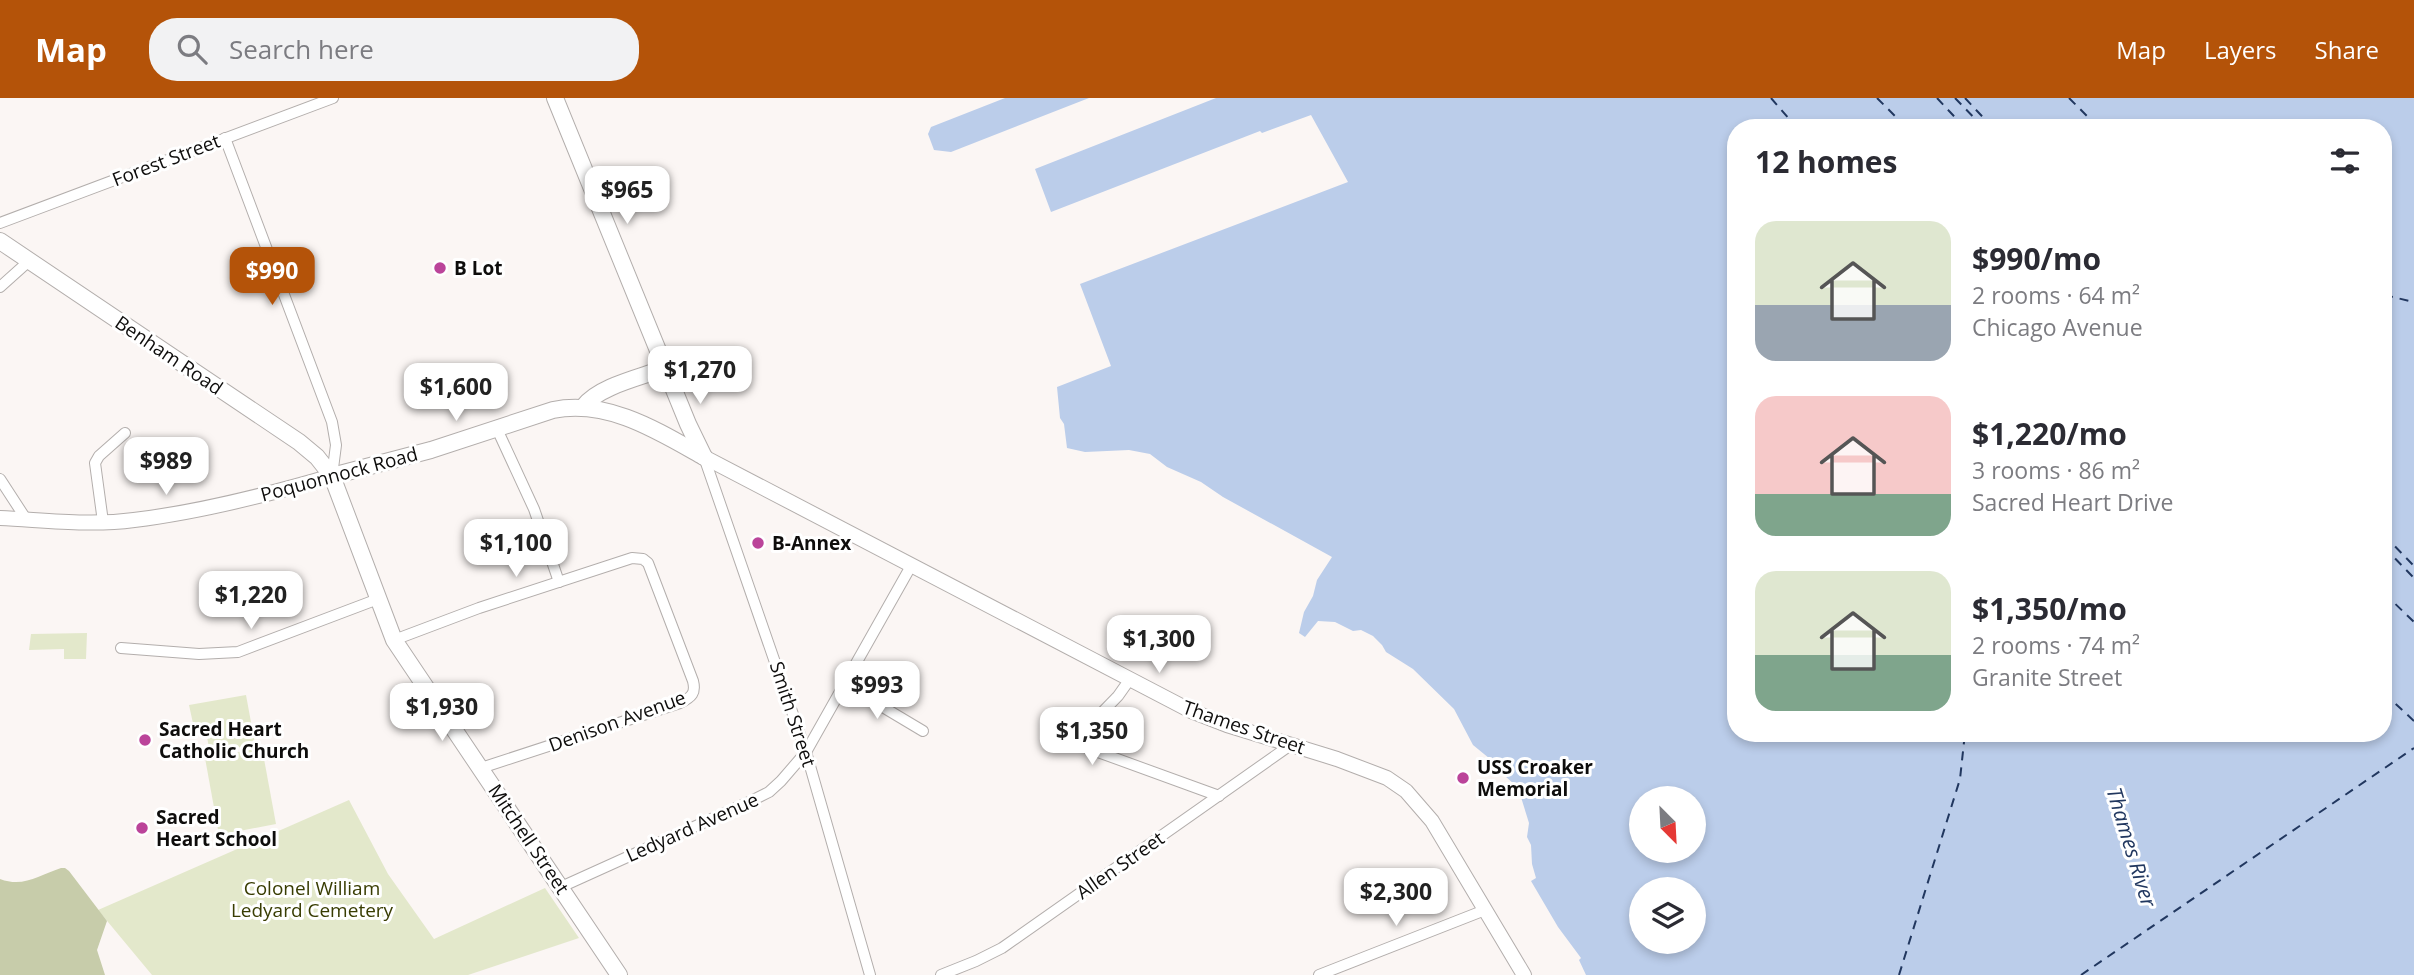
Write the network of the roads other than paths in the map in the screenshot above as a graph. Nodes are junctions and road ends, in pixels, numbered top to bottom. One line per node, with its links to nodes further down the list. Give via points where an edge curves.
1 (333, 98): 3 (street, Forest Street)
2 (555, 98): 8 (main road)
3 (225, 138): 4 (street, Forest Street); 13 (street, via 332,422 336,445)
4 (0, 223)
5 (0, 241): 6 (main road, Benham Road)
6 (29, 261): 7 (street); 13 (main road, Benham Road, via 299,442)
7 (0, 287)
8 (665, 368): 9 (main road, via 607,389); 12 (main road)
9 (584, 406): 10 (main road, Poquonnock Road, via 553,410); 12 (main road, Poquonnock Road, via 620,415)
10 (497, 429): 13 (main road, Poquonnock Road); 19 (street, via 534,509)
11 (125, 433): 17 (street, via 95,463)
12 (704, 457): 18 (street, Thames Street); 27 (street, Smith Street)
13 (332, 476): 17 (street, Poquonnock Road, via 218,505); 20 (main road, Mitchell Street)
14 (0, 479): 16 (street)
15 (0, 518): 16 (street, Poquonnock Road)
16 (26, 519): 17 (street, Poquonnock Road)
17 (103, 522)
18 (911, 566): 23 (street, Thames Street); 24 (street, Ledyard Avenue)
19 (559, 582): 21 (street); 28 (street, Denison Avenue, via 632,558 643,559 651,568 693,681 693,695)
20 (378, 598): 21 (main road, Mitchell Street); 22 (street, via 238,652)
21 (394, 639): 28 (main road, Mitchell Street)
22 (121, 648)
23 (1129, 679): 26 (street, Thames Street, via 1191,711); 29 (street, via 1083,732 1082,743)
24 (846, 685): 25 (street); 27 (street, Ledyard Avenue)
25 (923, 731)
26 (1292, 744): 29 (street, Allen Street); 31 (street, Thames Street, via 1387,778 1414,797)
27 (806, 752): 30 (street, Ledyard Avenue, via 769,792); 33 (street, Smith Street)
28 (481, 768): 30 (main road, Mitchell Street)
29 (1219, 796): 34 (street, Allen Street, via 1002,948)
30 (561, 887): 32 (main road, Mitchell Street)
31 (1485, 910): 35 (street); 36 (street, Thames Street)
32 (619, 975)
33 (870, 975)
34 (941, 975)
35 (1319, 975)
36 (1524, 975)

